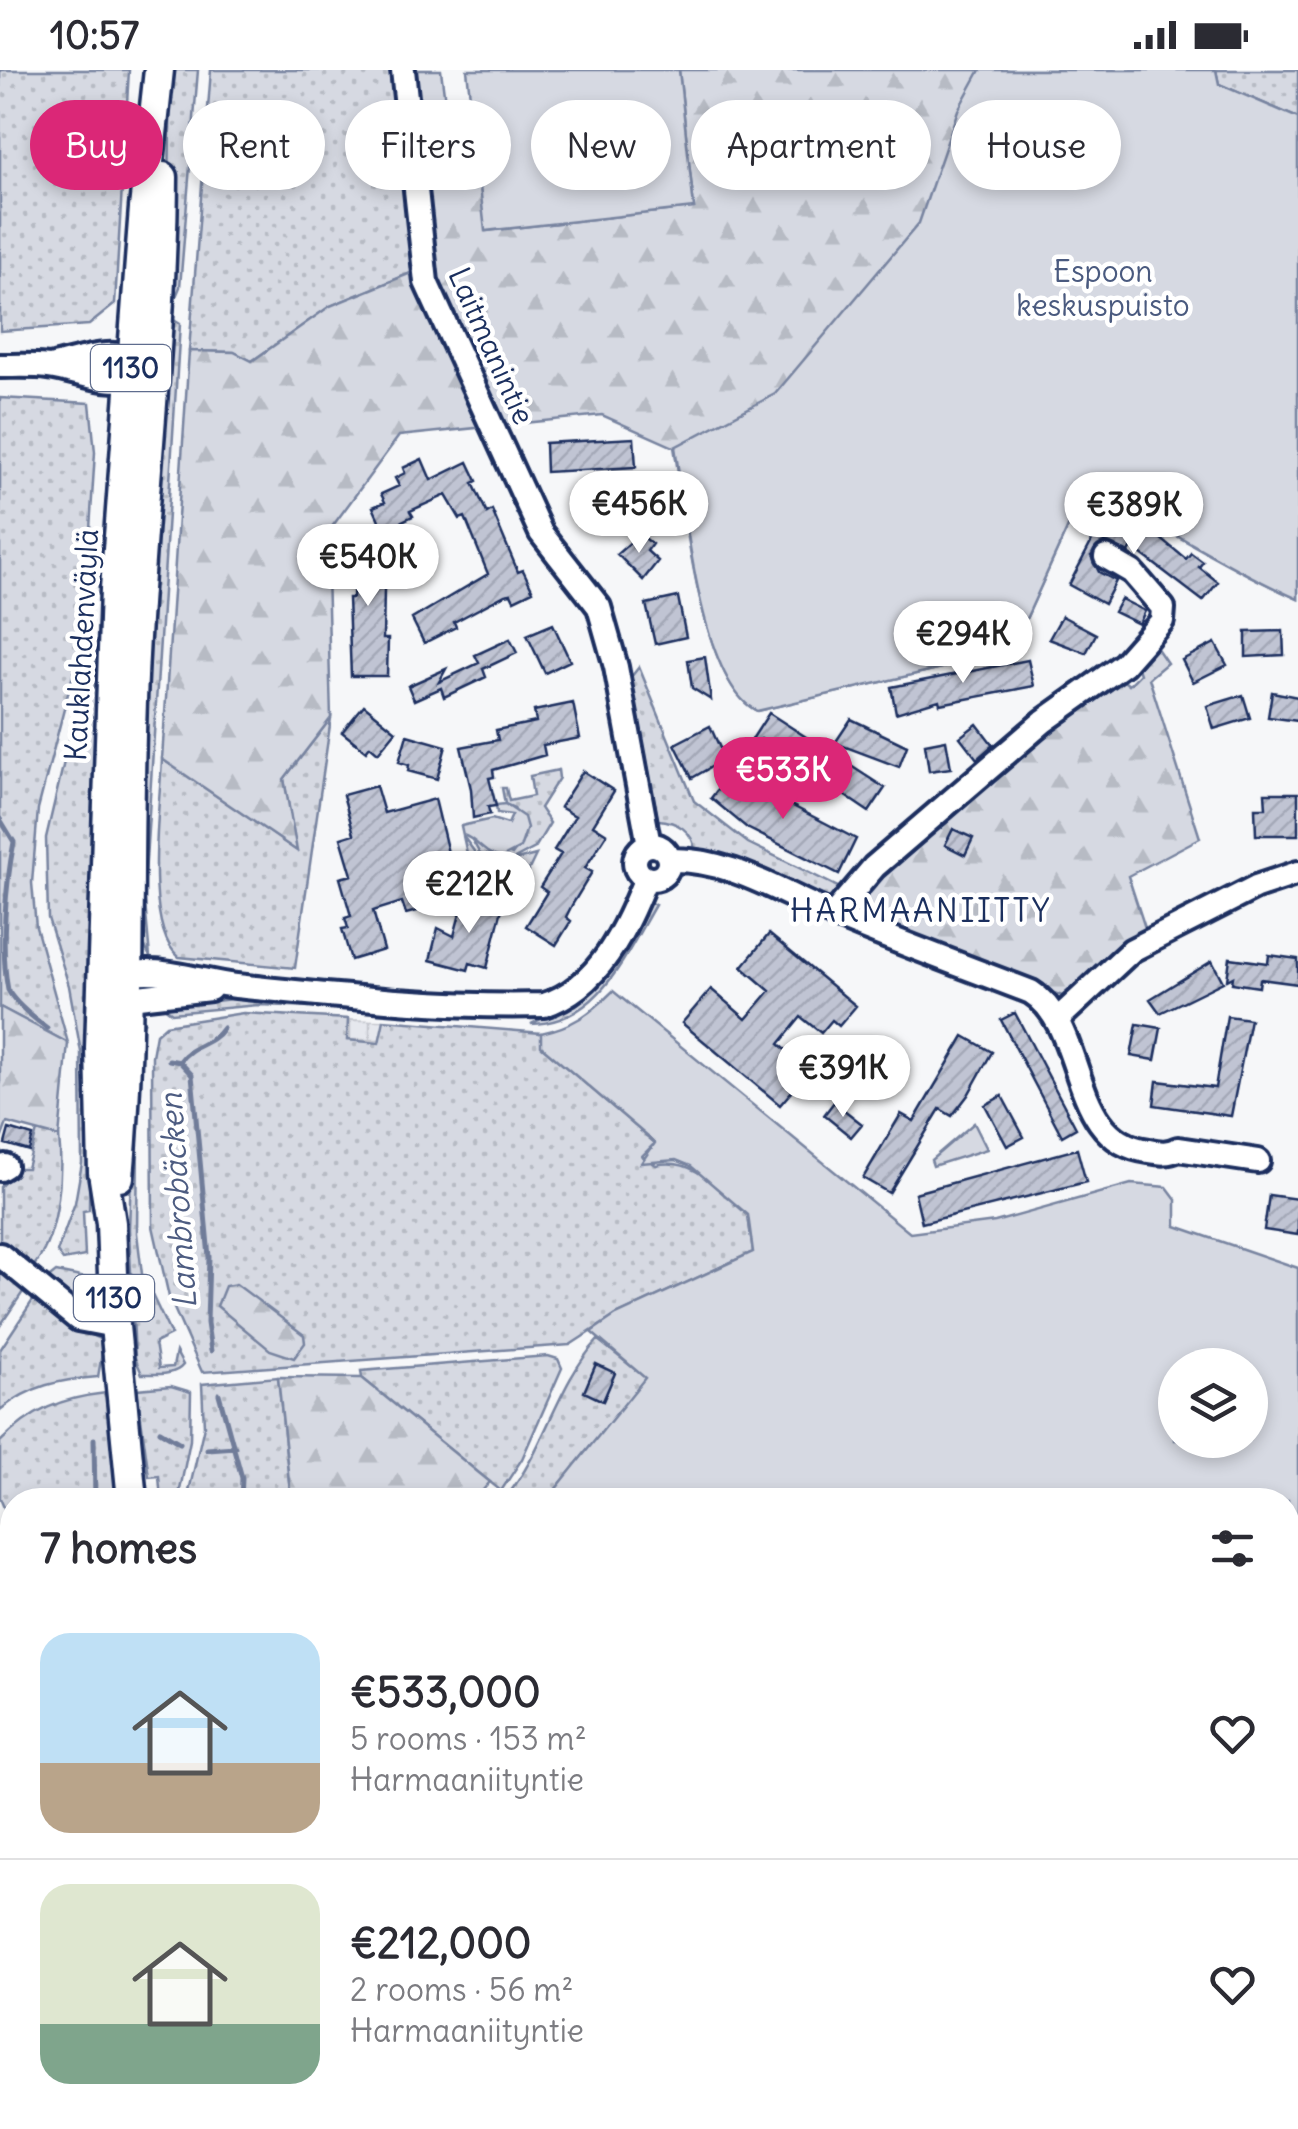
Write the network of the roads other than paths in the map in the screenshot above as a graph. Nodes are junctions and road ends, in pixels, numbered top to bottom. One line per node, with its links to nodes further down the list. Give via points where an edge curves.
1 (161, 70): 4 (main road, Kauklahdenväylä / 1130)
2 (404, 70): 6 (street, Laitmanintie, via 430,295 541,534 591,594 606,627)
3 (0, 366): 4 (street, via 50,367 99,354)
4 (138, 368): 11 (main road, Kauklahdenväylä / 1130, via 115,590); 12 (main road, Kauklahdenväylä / 1130)
5 (1106, 557): 10 (street, via 1132,572 1163,608 1162,621 1130,671 1044,722 874,867)
6 (650, 845): 7 (street, via 664,849); 9 (street, via 634,860)
7 (670, 860): 9 (street, via 662,877); 10 (street, via 732,867)
8 (1298, 873): 13 (street, via 1132,950)
9 (646, 878): 12 (street, via 622,931 586,984 544,1005)
10 (833, 915): 13 (street, via 1031,992)
11 (102, 984): 12 (street); 15 (main road, Kauklahdenväylä / 1130, via 103,1172)
12 (129, 985): 15 (main road, Kauklahdenväylä / 1130, via 120,1174)
13 (1058, 1019): 14 (street, via 1082,1088 1114,1140 1133,1150)
14 (1258, 1161)
15 (111, 1223): 17 (main road, Kauklahdenväylä / 1130)
16 (0, 1255): 17 (street, via 78,1319)
17 (115, 1326): 18 (main road, Kauklahdenväylä / 1130)
18 (131, 1488)

